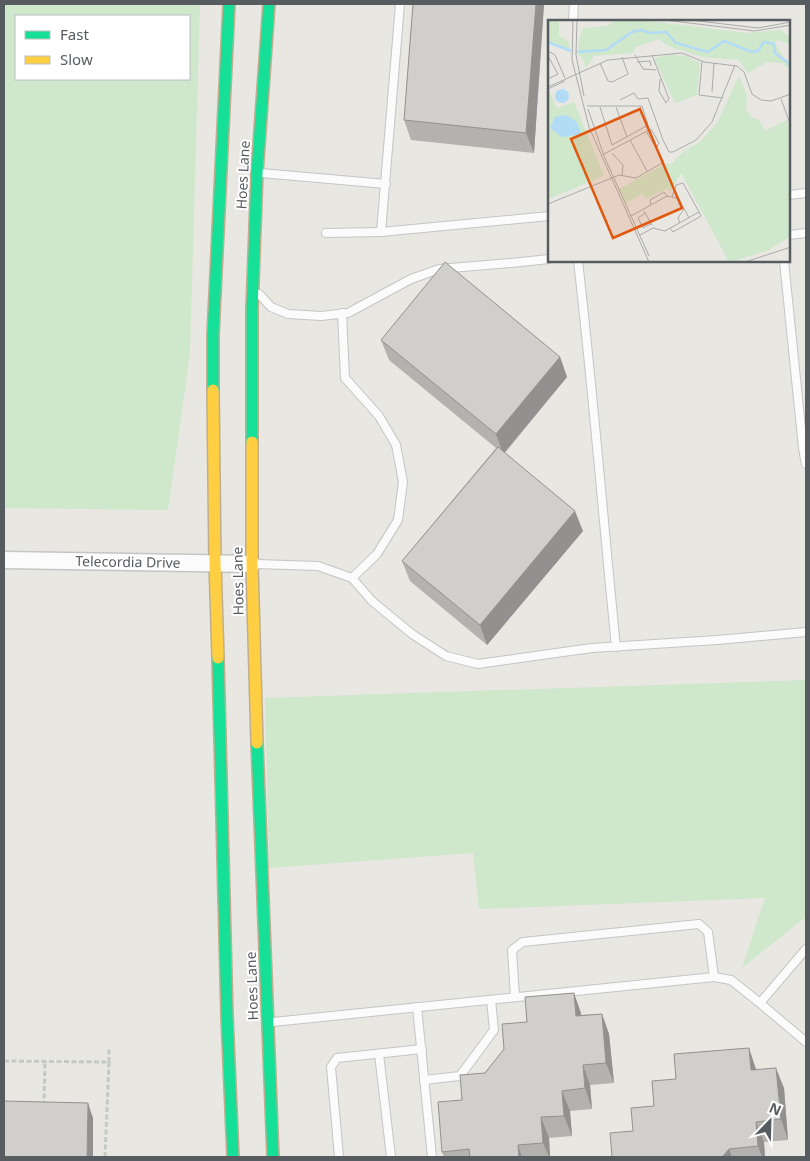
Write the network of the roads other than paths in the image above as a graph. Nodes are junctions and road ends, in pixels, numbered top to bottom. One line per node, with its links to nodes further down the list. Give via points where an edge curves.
1 (228, 4): 23 (highway, Hoes Lane, via 213,335)
2 (269, 4): 6 (highway, Hoes Lane)
3 (400, 4): 7 (lane)
4 (574, 4): 5 (lane)
5 (572, 20)
6 (257, 173): 7 (lane); 18 (highway, Hoes Lane)
7 (386, 184): 11 (lane)
8 (806, 194): 9 (lane)
9 (790, 195)
10 (548, 216): 11 (lane)
11 (381, 232): 12 (lane)
12 (326, 233)
13 (806, 233): 14 (lane)
14 (790, 235)
15 (548, 259): 19 (lane, via 439,269)
16 (578, 262): 27 (lane)
17 (784, 262): 20 (lane)
18 (253, 287): 19 (lane, via 271,308 288,314 321,316); 24 (highway, Hoes Lane)
19 (342, 313): 25 (lane, via 345,378 378,416 396,445 403,482 398,520 377,554)
20 (805, 447): 21 (lane)
21 (806, 464)
22 (4, 560): 23 (street, Telecordia Drive)
23 (214, 564): 24 (street, Telecordia Drive); 39 (highway, Hoes Lane)
24 (252, 564): 25 (lane, via 318,566); 34 (highway, Hoes Lane)
25 (352, 578): 27 (lane, via 372,601 412,634 446,656 478,664)
26 (806, 632): 27 (lane)
27 (616, 647)
28 (806, 949): 32 (lane)
29 (714, 977): 30 (lane); 30 (lane, via 708,932 699,924 522,942 512,950); 32 (lane, via 731,980)
30 (515, 997): 31 (lane)
31 (491, 1000): 33 (lane); 38 (lane, via 494,1030 460,1076)
32 (760, 1003): 35 (lane)
33 (418, 1008): 34 (lane); 36 (lane)
34 (269, 1023): 40 (highway, Hoes Lane)
35 (806, 1042)
36 (422, 1049): 37 (lane); 38 (lane)
37 (379, 1054): 41 (lane, via 337,1058 331,1067); 42 (lane)
38 (424, 1080): 43 (lane)
39 (233, 1157)
40 (274, 1157)
41 (339, 1157)
42 (391, 1157)
43 (432, 1157)

